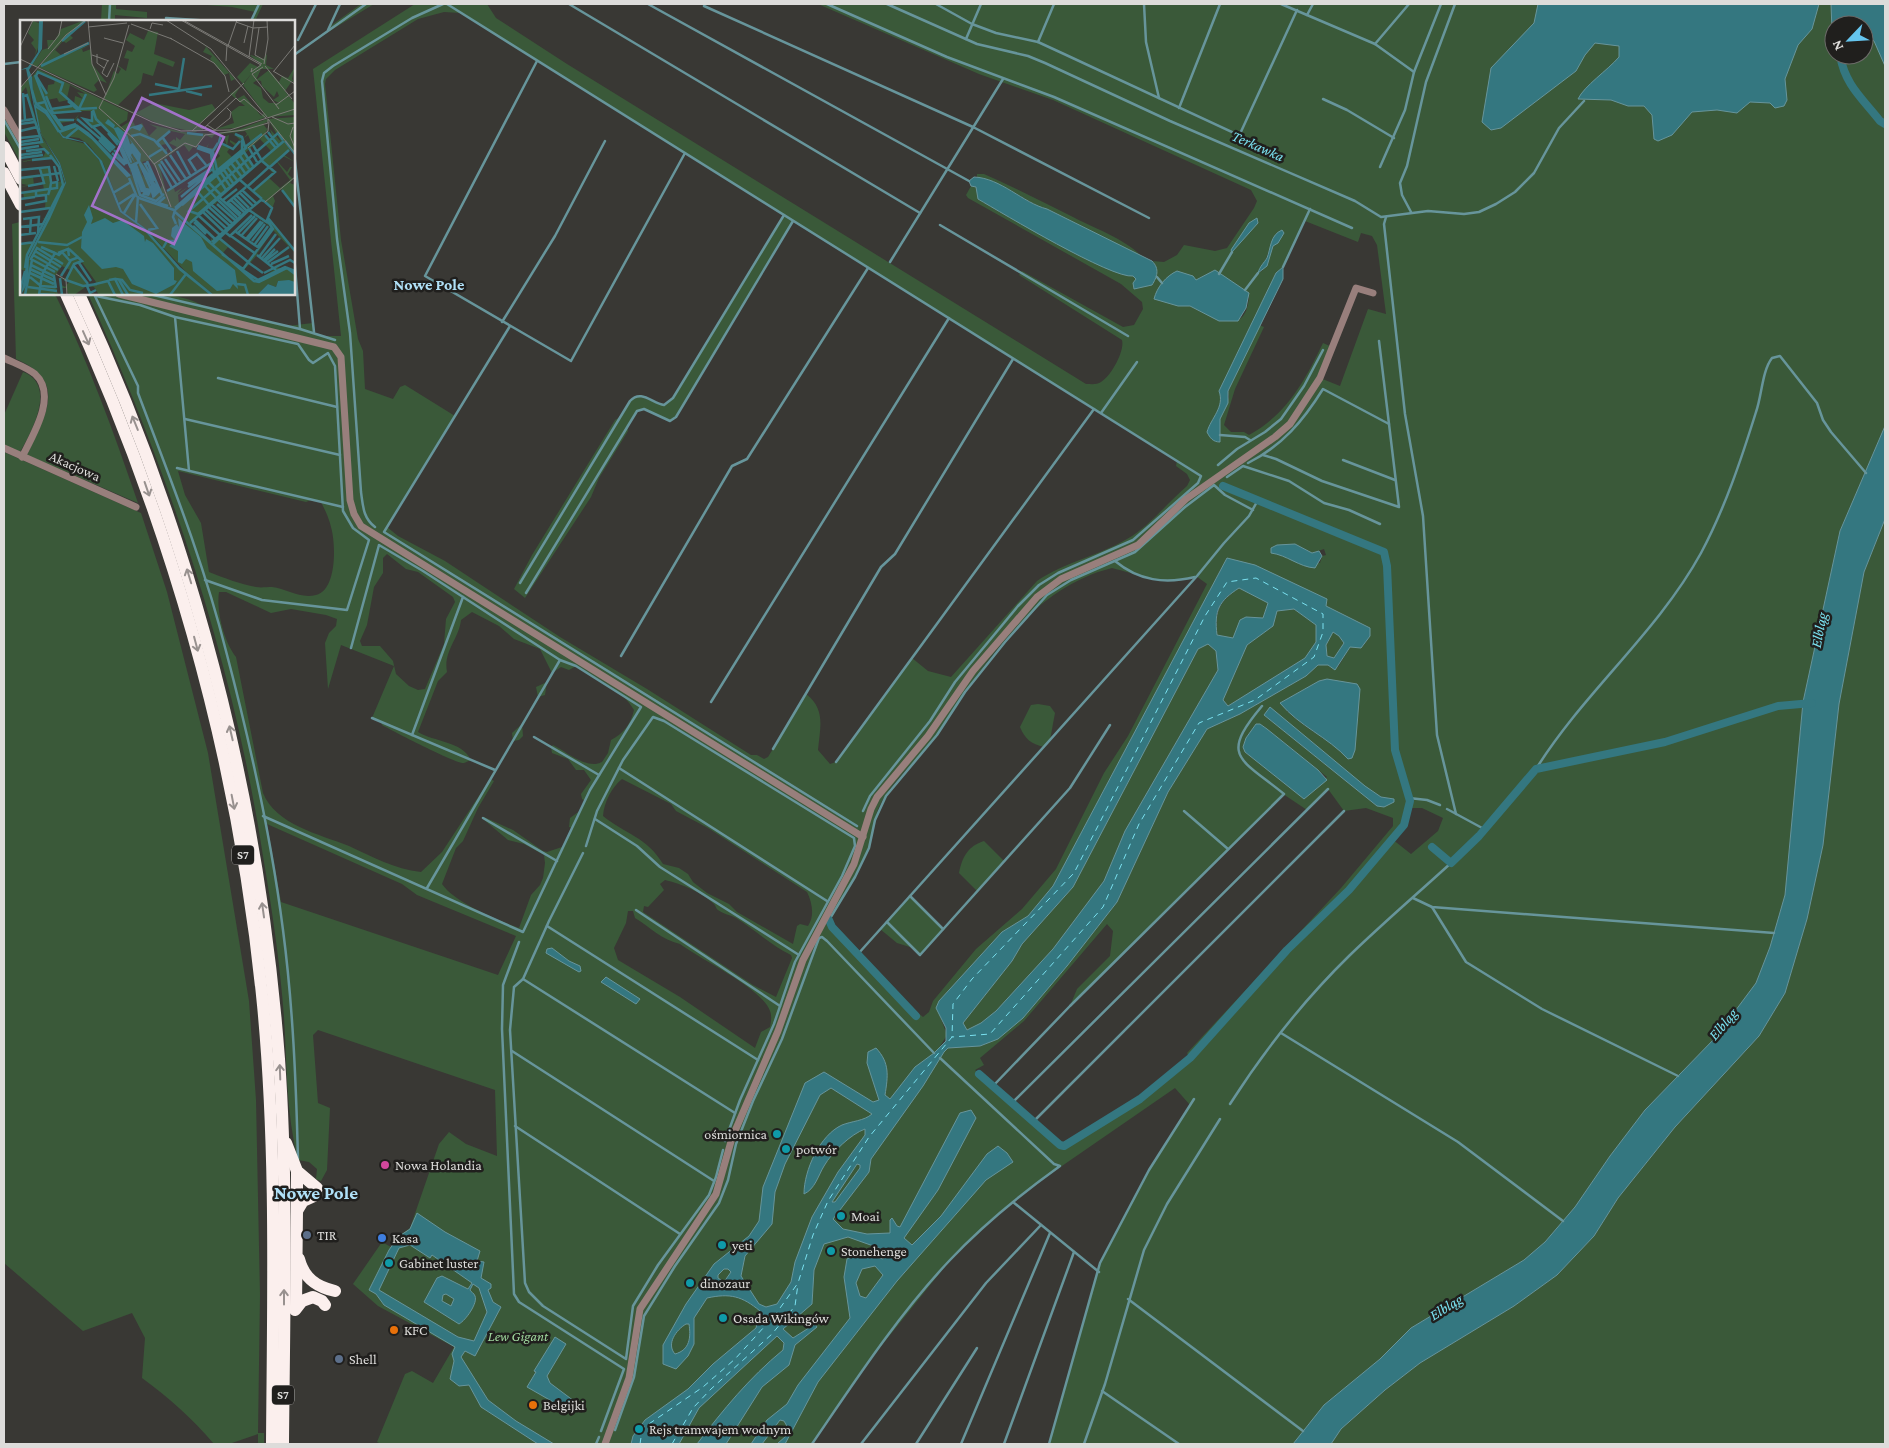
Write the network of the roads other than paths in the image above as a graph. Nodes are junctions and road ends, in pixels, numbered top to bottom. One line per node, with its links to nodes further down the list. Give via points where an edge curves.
1 (4, 110): 2 (street)
2 (20, 138)
3 (4, 147): 5 (highway)
4 (4, 173): 6 (highway)
5 (20, 177)
6 (20, 203)
7 (1373, 293): 15 (street, via 1356,288 1320,378 1302,408 1283,430 1186,499 1138,545 1056,582 1031,602 973,671 928,736 881,792 872,805)
8 (66, 295): 24 (highway, S7, one-way to 24, via 125,430 180,589 213,709 243,854 267,1060 273,1282)
9 (79, 295): 16 (highway, S7, one-way to 9, via 278,1042 262,903 245,798 225,708 200,611 154,470)
10 (123, 295): 15 (street, via 334,347 341,357 350,500 361,526)
11 (4, 358): 13 (street, via 36,375 44,391 44,406)
12 (4, 448): 13 (street, Akacjowa)
13 (22, 456): 14 (street, Akacjowa)
14 (136, 506)
15 (863, 837): 26 (street, via 854,864 803,960 778,1032 732,1138 716,1194 640,1308 629,1378)
16 (282, 1121): 17 (highway, via 290,1158); 23 (highway, S7, one-way to 16)
17 (297, 1171): 18 (highway); 18 (highway, via 315,1192 303,1201)
18 (297, 1211): 19 (highway)
19 (297, 1254): 20 (highway, via 309,1279 321,1288); 22 (highway)
20 (335, 1292)
21 (325, 1305): 22 (highway, via 313,1297)
22 (296, 1307): 23 (highway)
23 (284, 1346): 25 (highway, S7)
24 (272, 1444)
25 (283, 1444)
26 (605, 1444)

